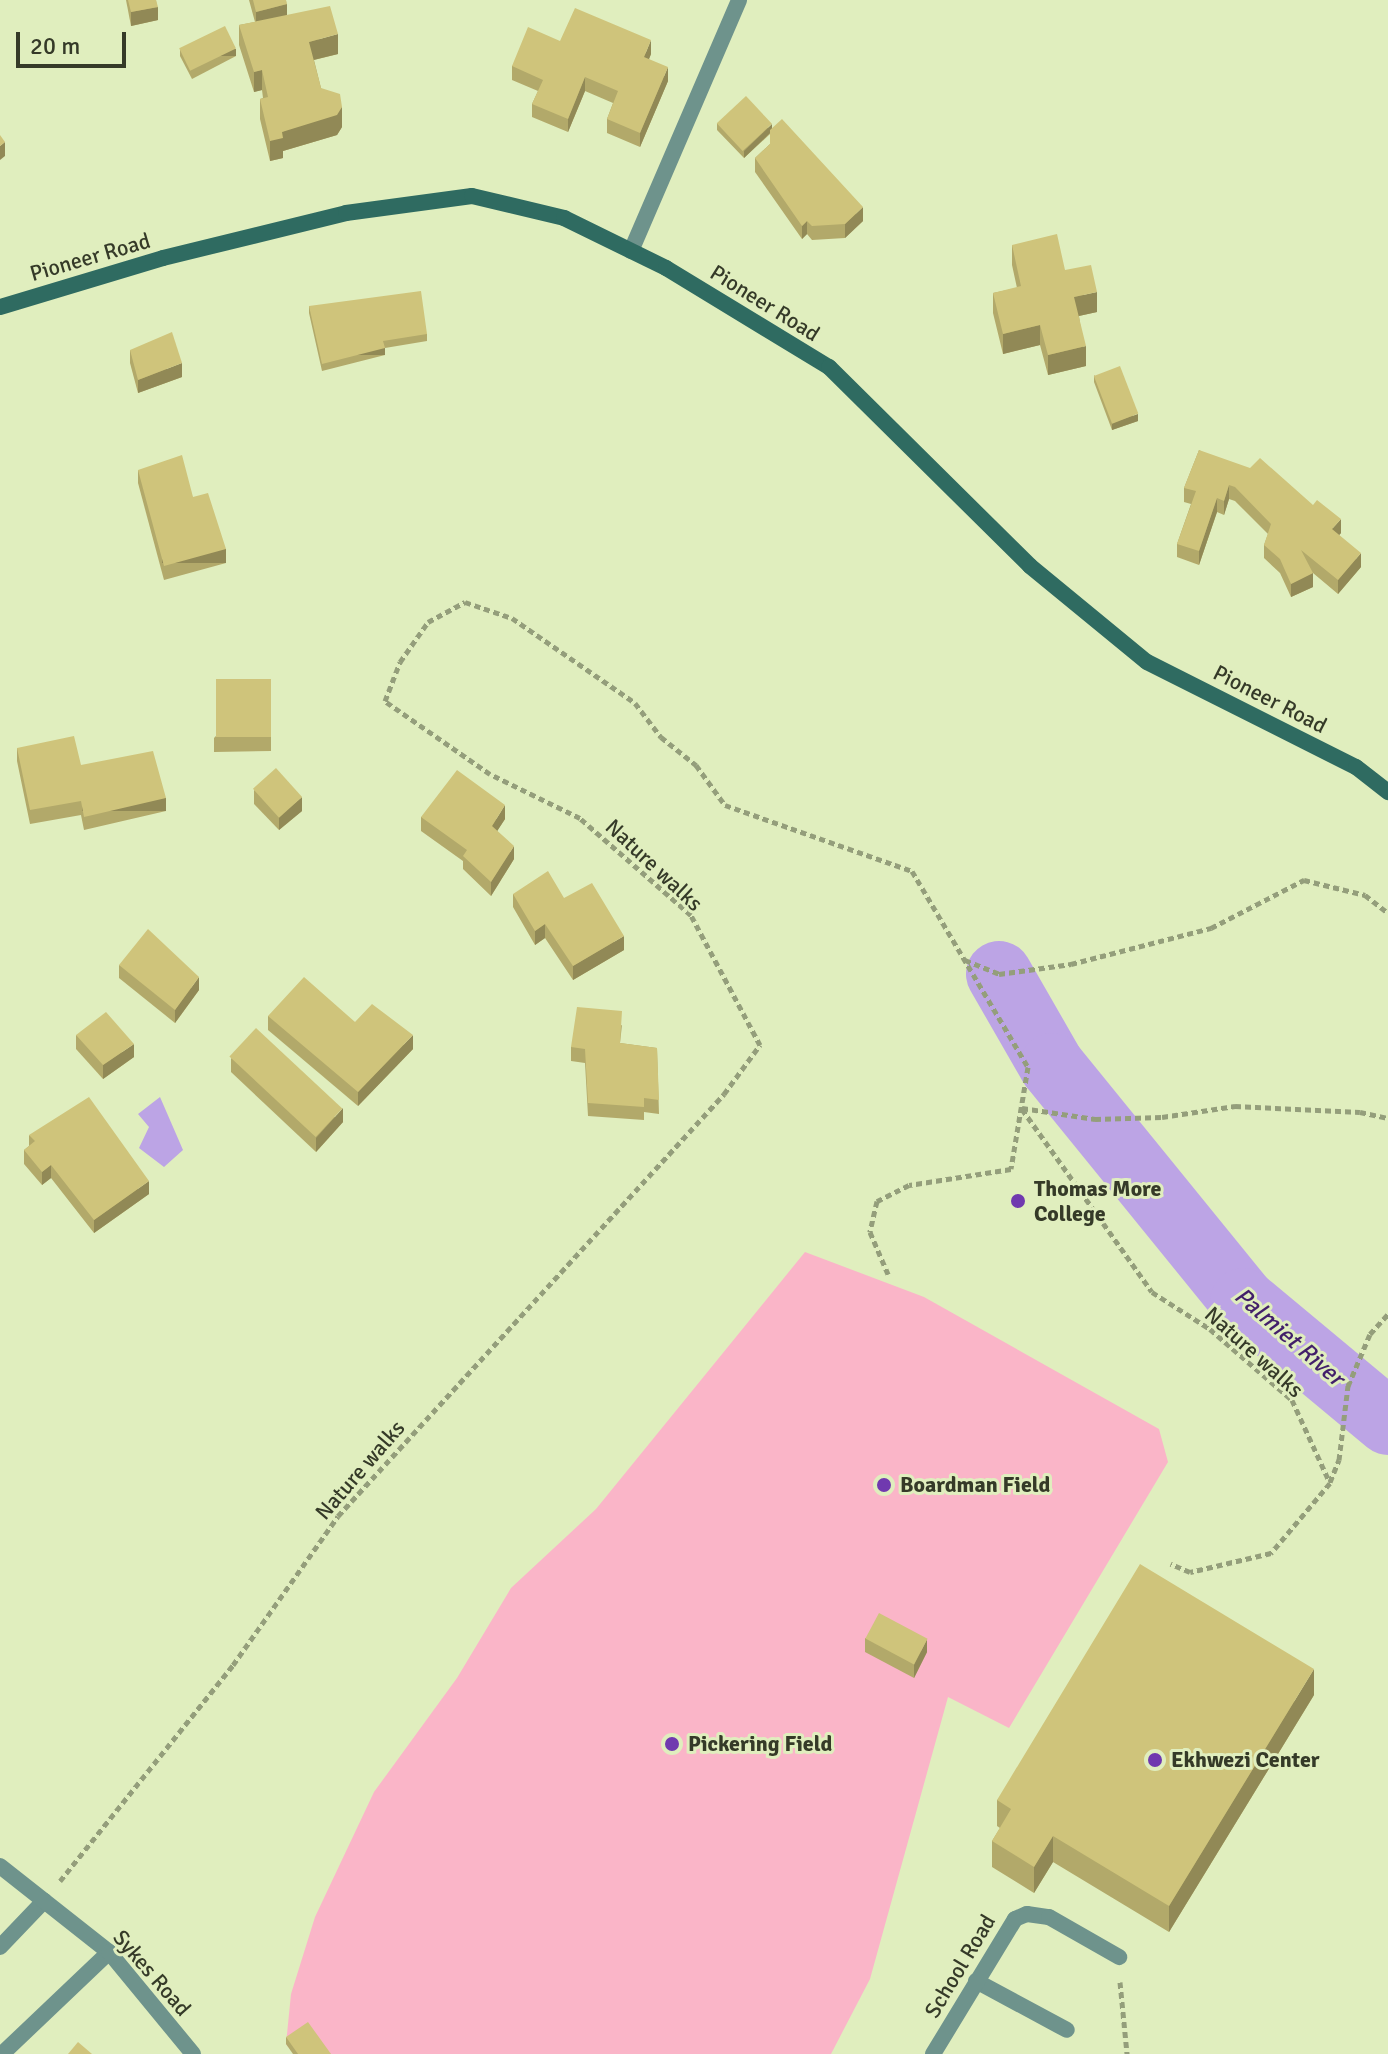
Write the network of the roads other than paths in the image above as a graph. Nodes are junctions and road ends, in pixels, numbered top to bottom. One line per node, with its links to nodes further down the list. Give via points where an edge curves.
1 (739, 0): 2 (street)
2 (631, 251): 3 (main road, Pioneer Road, via 564,218 472,196 346,213 163,258); 4 (main road, Pioneer Road, via 829,367 1030,566 1147,662 1356,767)
3 (0, 307)
4 (1388, 792)
5 (0, 1866): 6 (street, Sykes Road)
6 (44, 1901): 7 (street); 8 (street, Sykes Road)
7 (0, 1947)
8 (109, 1952): 12 (street); 13 (street, Sykes Road)
9 (1119, 1957): 10 (street, School Road, via 1049,1917 1027,1914 1007,1928)
10 (976, 1981): 11 (street); 14 (street, School Road)
11 (1067, 2030)
12 (2, 2054)
13 (193, 2054)
14 (933, 2054)

